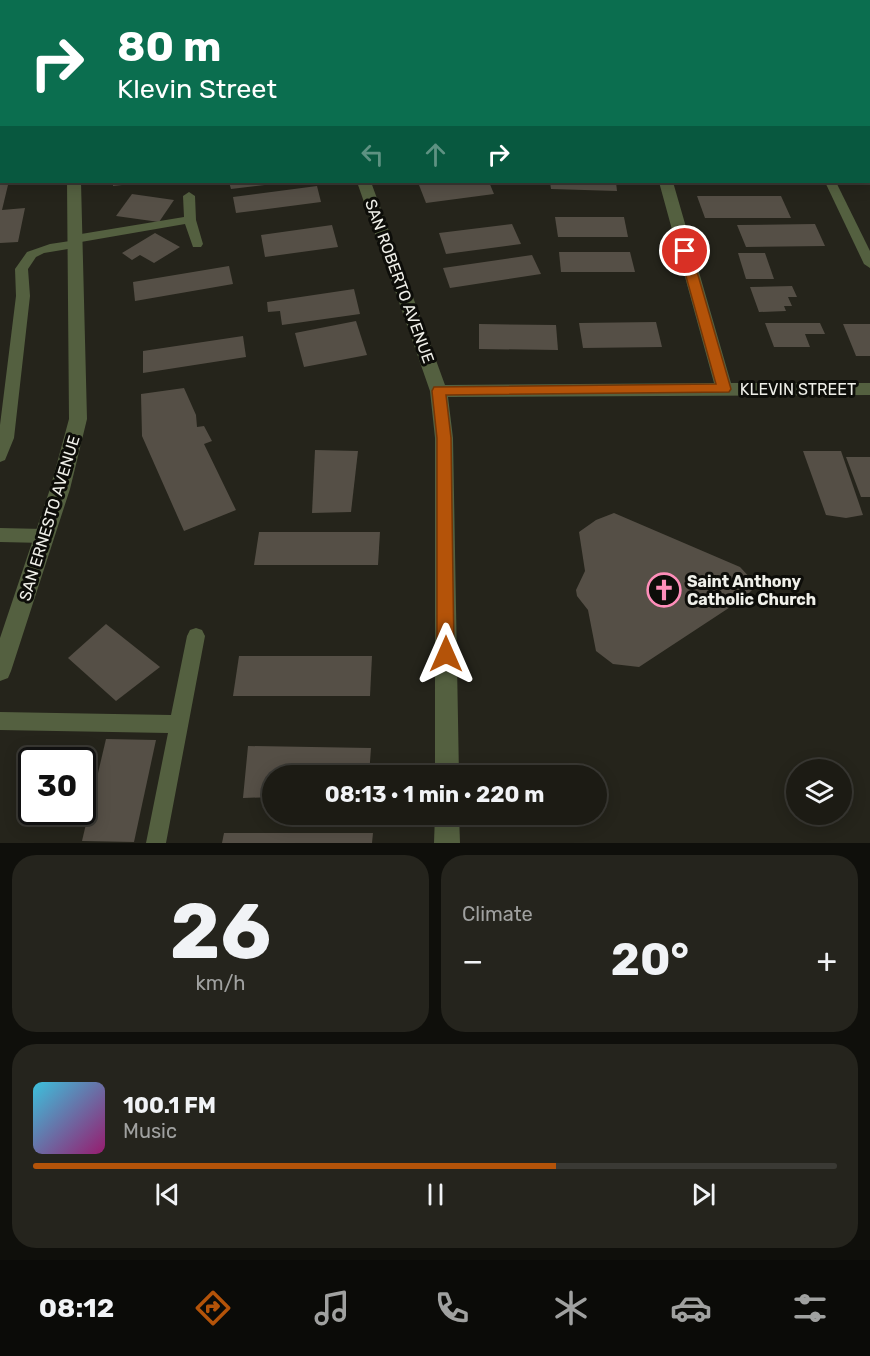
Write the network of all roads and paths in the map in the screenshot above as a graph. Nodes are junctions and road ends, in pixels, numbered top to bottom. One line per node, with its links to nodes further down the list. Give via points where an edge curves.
1 (74, 183): 7 (street, SAN ERNESTO AVENUE)
2 (364, 183): 12 (street, SAN ROBERTO AVENUE)
3 (666, 183): 10 (street)
4 (830, 183): 9 (lane)
5 (189, 196): 6 (lane)
6 (190, 220): 7 (lane); 8 (lane)
7 (75, 241): 13 (lane, via 36,251 22,263 19,279 23,296); 16 (street, SAN ERNESTO AVENUE, via 78,419)
8 (197, 244)
9 (870, 264)
10 (724, 389): 11 (street, KLEVIN STREET); 12 (street, KLEVIN STREET)
11 (870, 389)
12 (439, 391): 21 (street, SAN ROBERTO AVENUE, via 444,438)
13 (3, 438): 14 (lane)
14 (0, 456)
15 (0, 535): 16 (lane)
16 (44, 536): 18 (street, SAN ERNESTO AVENUE)
17 (196, 636): 20 (lane)
18 (0, 671)
19 (0, 721): 20 (lane)
20 (179, 724): 23 (lane)
21 (447, 765)
22 (447, 825): 24 (street)
23 (156, 843)
24 (447, 843)

